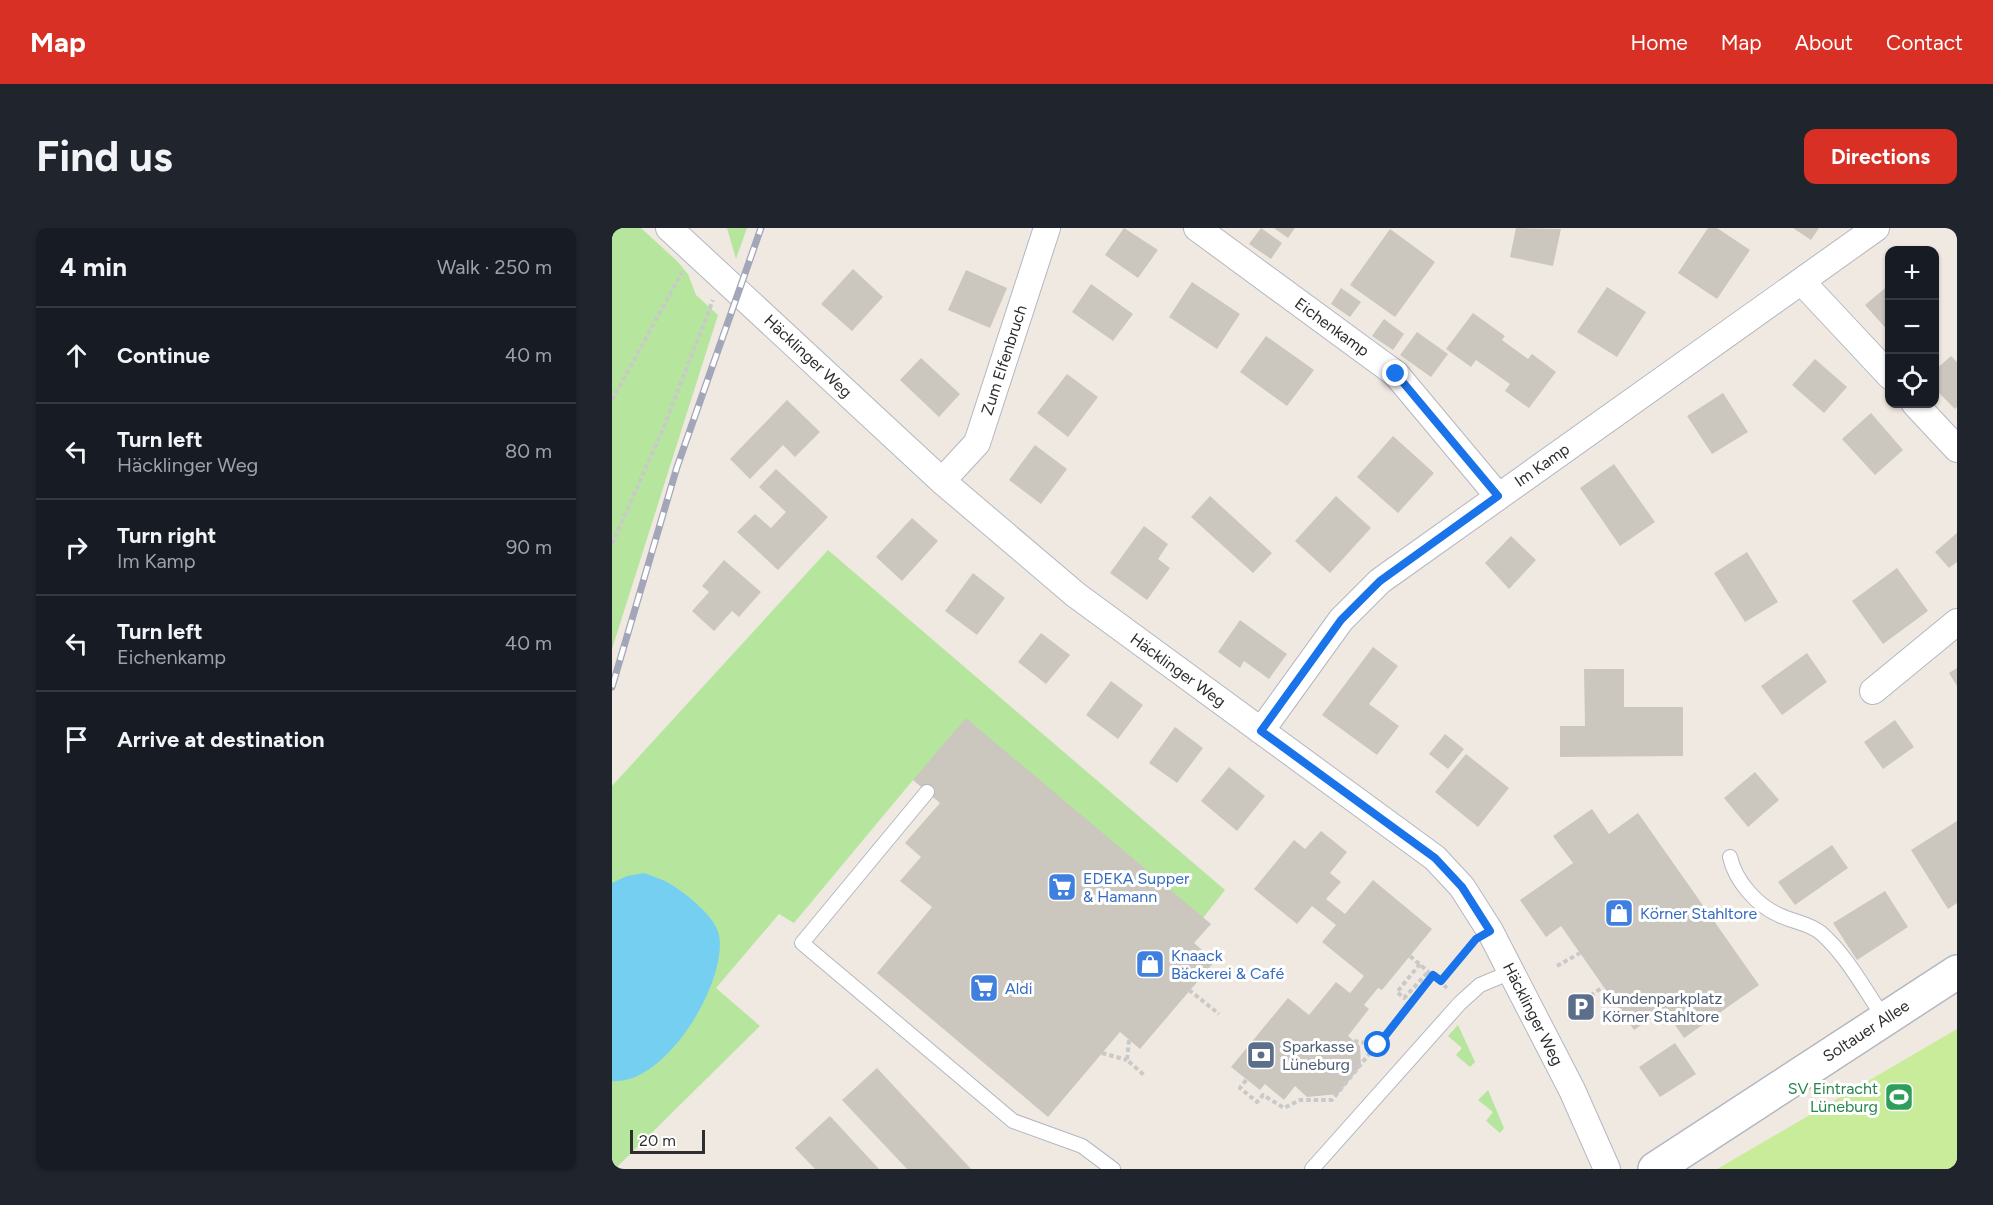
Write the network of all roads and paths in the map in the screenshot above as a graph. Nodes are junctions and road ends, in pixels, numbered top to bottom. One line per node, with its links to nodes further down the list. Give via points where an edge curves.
1 (669, 228): 5 (street, Häcklinger Weg)
2 (1047, 228): 12 (street, Zum Elfenbruch, via 977,443)
3 (1197, 228): 13 (street, Eichenkamp, via 1396,374)
4 (1876, 228): 7 (street, Im Kamp)
5 (693, 250): 6 (street, Häcklinger Weg); 9 (path)
6 (722, 277): 12 (street, Häcklinger Weg); 14 (path, via 663,429)
7 (1802, 282): 8 (street); 13 (street, Im Kamp)
8 (1885, 371)
9 (612, 400)
10 (1919, 408): 11 (street)
11 (1957, 449)
12 (942, 481): 17 (street, Häcklinger Weg, via 1076,595)
13 (1498, 496): 17 (street, Im Kamp, via 1380,581 1341,620)
14 (612, 544)
15 (1957, 622): 16 (street)
16 (1873, 691)
17 (1261, 731): 20 (street, Häcklinger Weg, via 1435,858 1462,887)
18 (927, 792): 41 (lane, via 802,943 1013,1121 1082,1146)
19 (1730, 856): 33 (lane, via 1743,885 1757,900 1777,915 1812,927 1834,947)
20 (1490, 931): 26 (street, Häcklinger Weg); 28 (path, via 1476,939 1441,981)
21 (1580, 953): 24 (path)
22 (1410, 956): 23 (path)
23 (1420, 964): 25 (path); 25 (path, via 1396,992 1404,998)
24 (1557, 966)
25 (1429, 971): 28 (path)
26 (1511, 972): 42 (lane, via 1480,985 1460,1003); 43 (street, Häcklinger Weg, via 1572,1090)
27 (1957, 972): 33 (street, Soltauer Allee)
28 (1433, 975): 36 (path)
29 (1603, 987): 31 (path)
30 (1190, 990): 32 (path)
31 (1578, 1004)
32 (1219, 1014)
33 (1884, 1018): 44 (street, Soltauer Allee)
34 (1129, 1040): 38 (path)
35 (1354, 1041): 36 (path)
36 (1378, 1045): 40 (path, via 1332,1100 1300,1100 1284,1108 1263,1095 1257,1102 1240,1088)
37 (1102, 1053): 38 (path)
38 (1127, 1060): 39 (path)
39 (1144, 1075)
40 (1246, 1080)
41 (1113, 1169)
42 (1312, 1169)
43 (1607, 1169)
44 (1655, 1169)

